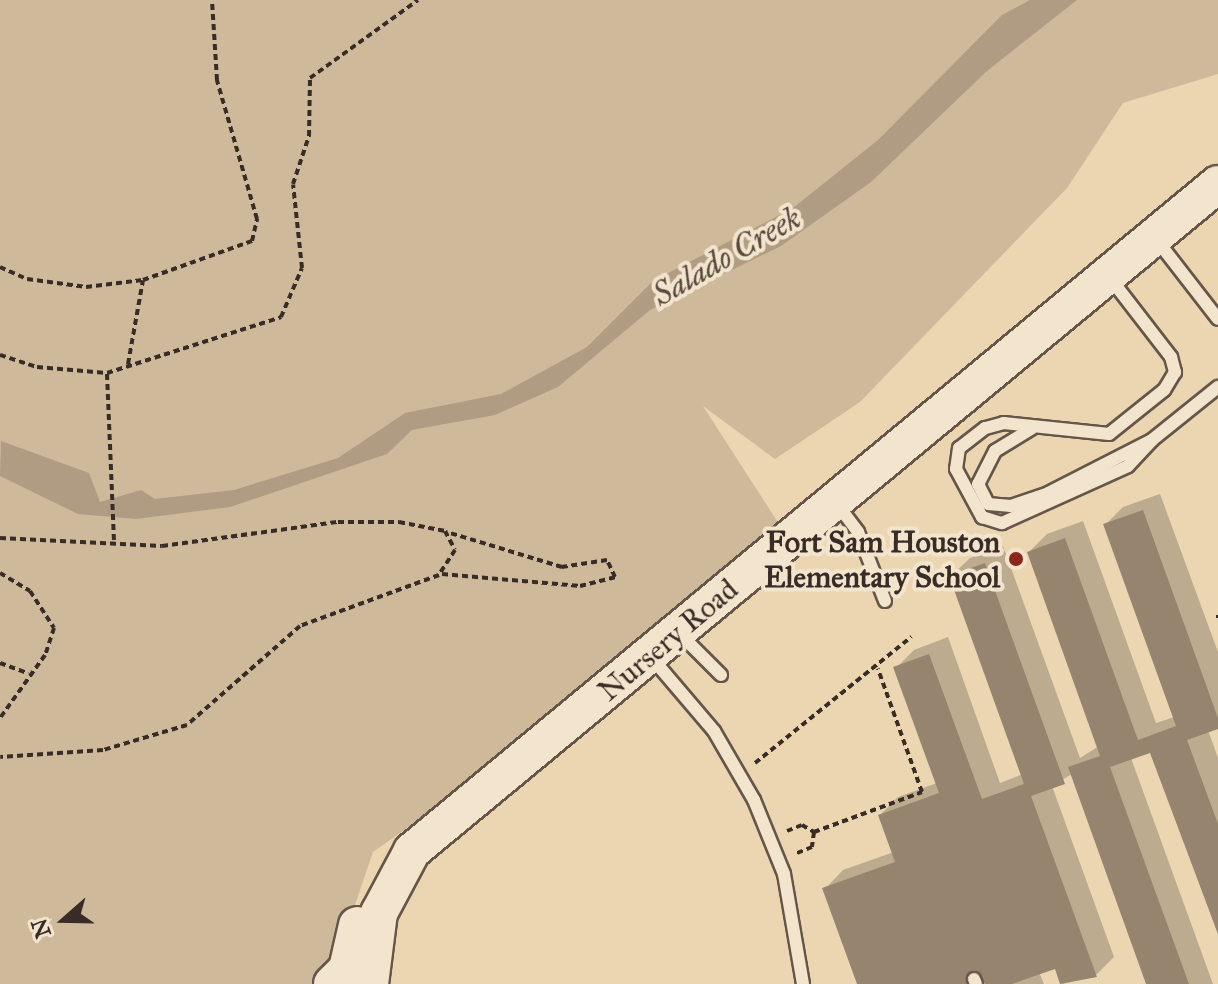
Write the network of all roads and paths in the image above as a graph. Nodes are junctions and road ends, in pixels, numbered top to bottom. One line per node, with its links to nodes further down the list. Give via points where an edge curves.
1 (212, 0): 7 (path, via 217,80 256,232 244,247)
2 (418, 0): 10 (path, via 310,78 309,136 293,184 302,268 287,309 260,328)
3 (1218, 184): 4 (street, Nursery Road)
4 (1154, 237): 6 (street, Nursery Road); 8 (lane)
5 (0, 267): 7 (path, via 57,286)
6 (1108, 275): 13 (lane, via 1171,357 1173,379 1119,431); 15 (street, Nursery Road)
7 (143, 280): 10 (path, via 140,327)
8 (1218, 319)
9 (0, 355): 11 (path, via 37,367)
10 (128, 364): 11 (path)
11 (107, 373): 18 (path)
12 (1218, 387): 14 (lane)
13 (1031, 429): 14 (lane, via 995,451 978,484 988,504 1011,506 1048,493); 14 (lane, via 994,425 956,453 956,469 988,521 1051,506 1128,466)
14 (1152, 440)
15 (835, 502): 21 (lane, via 858,532); 22 (street, Nursery Road)
16 (445, 531): 18 (path, via 431,524 338,522 162,546); 20 (path, via 453,562); 20 (path, via 541,564 607,560 615,577 580,586)
17 (0, 538): 18 (path)
18 (114, 544)
19 (0, 573): 27 (path, via 30,591 54,628 45,655)
20 (439, 575): 30 (path, via 300,626 187,725 103,750)
21 (885, 601)
22 (678, 631): 24 (street, Nursery Road); 28 (lane)
23 (911, 637): 26 (path)
24 (649, 656): 32 (street, Nursery Road); 40 (lane, via 714,731 754,800 784,874)
25 (0, 663): 27 (path)
26 (878, 669): 31 (path); 34 (path, via 922,792)
27 (28, 673): 29 (path)
28 (721, 675)
29 (0, 718)
30 (0, 757)
31 (755, 763)
32 (446, 819): 36 (street, Nursery Road, via 388,884); 37 (street, via 378,860 351,958)
33 (787, 831): 34 (path, via 802,825)
34 (814, 832): 35 (path, via 812,847)
35 (795, 854)
36 (374, 947): 38 (street, Nursery Road); 39 (street)
37 (332, 984)
38 (370, 984)
39 (395, 984)
40 (803, 984)

